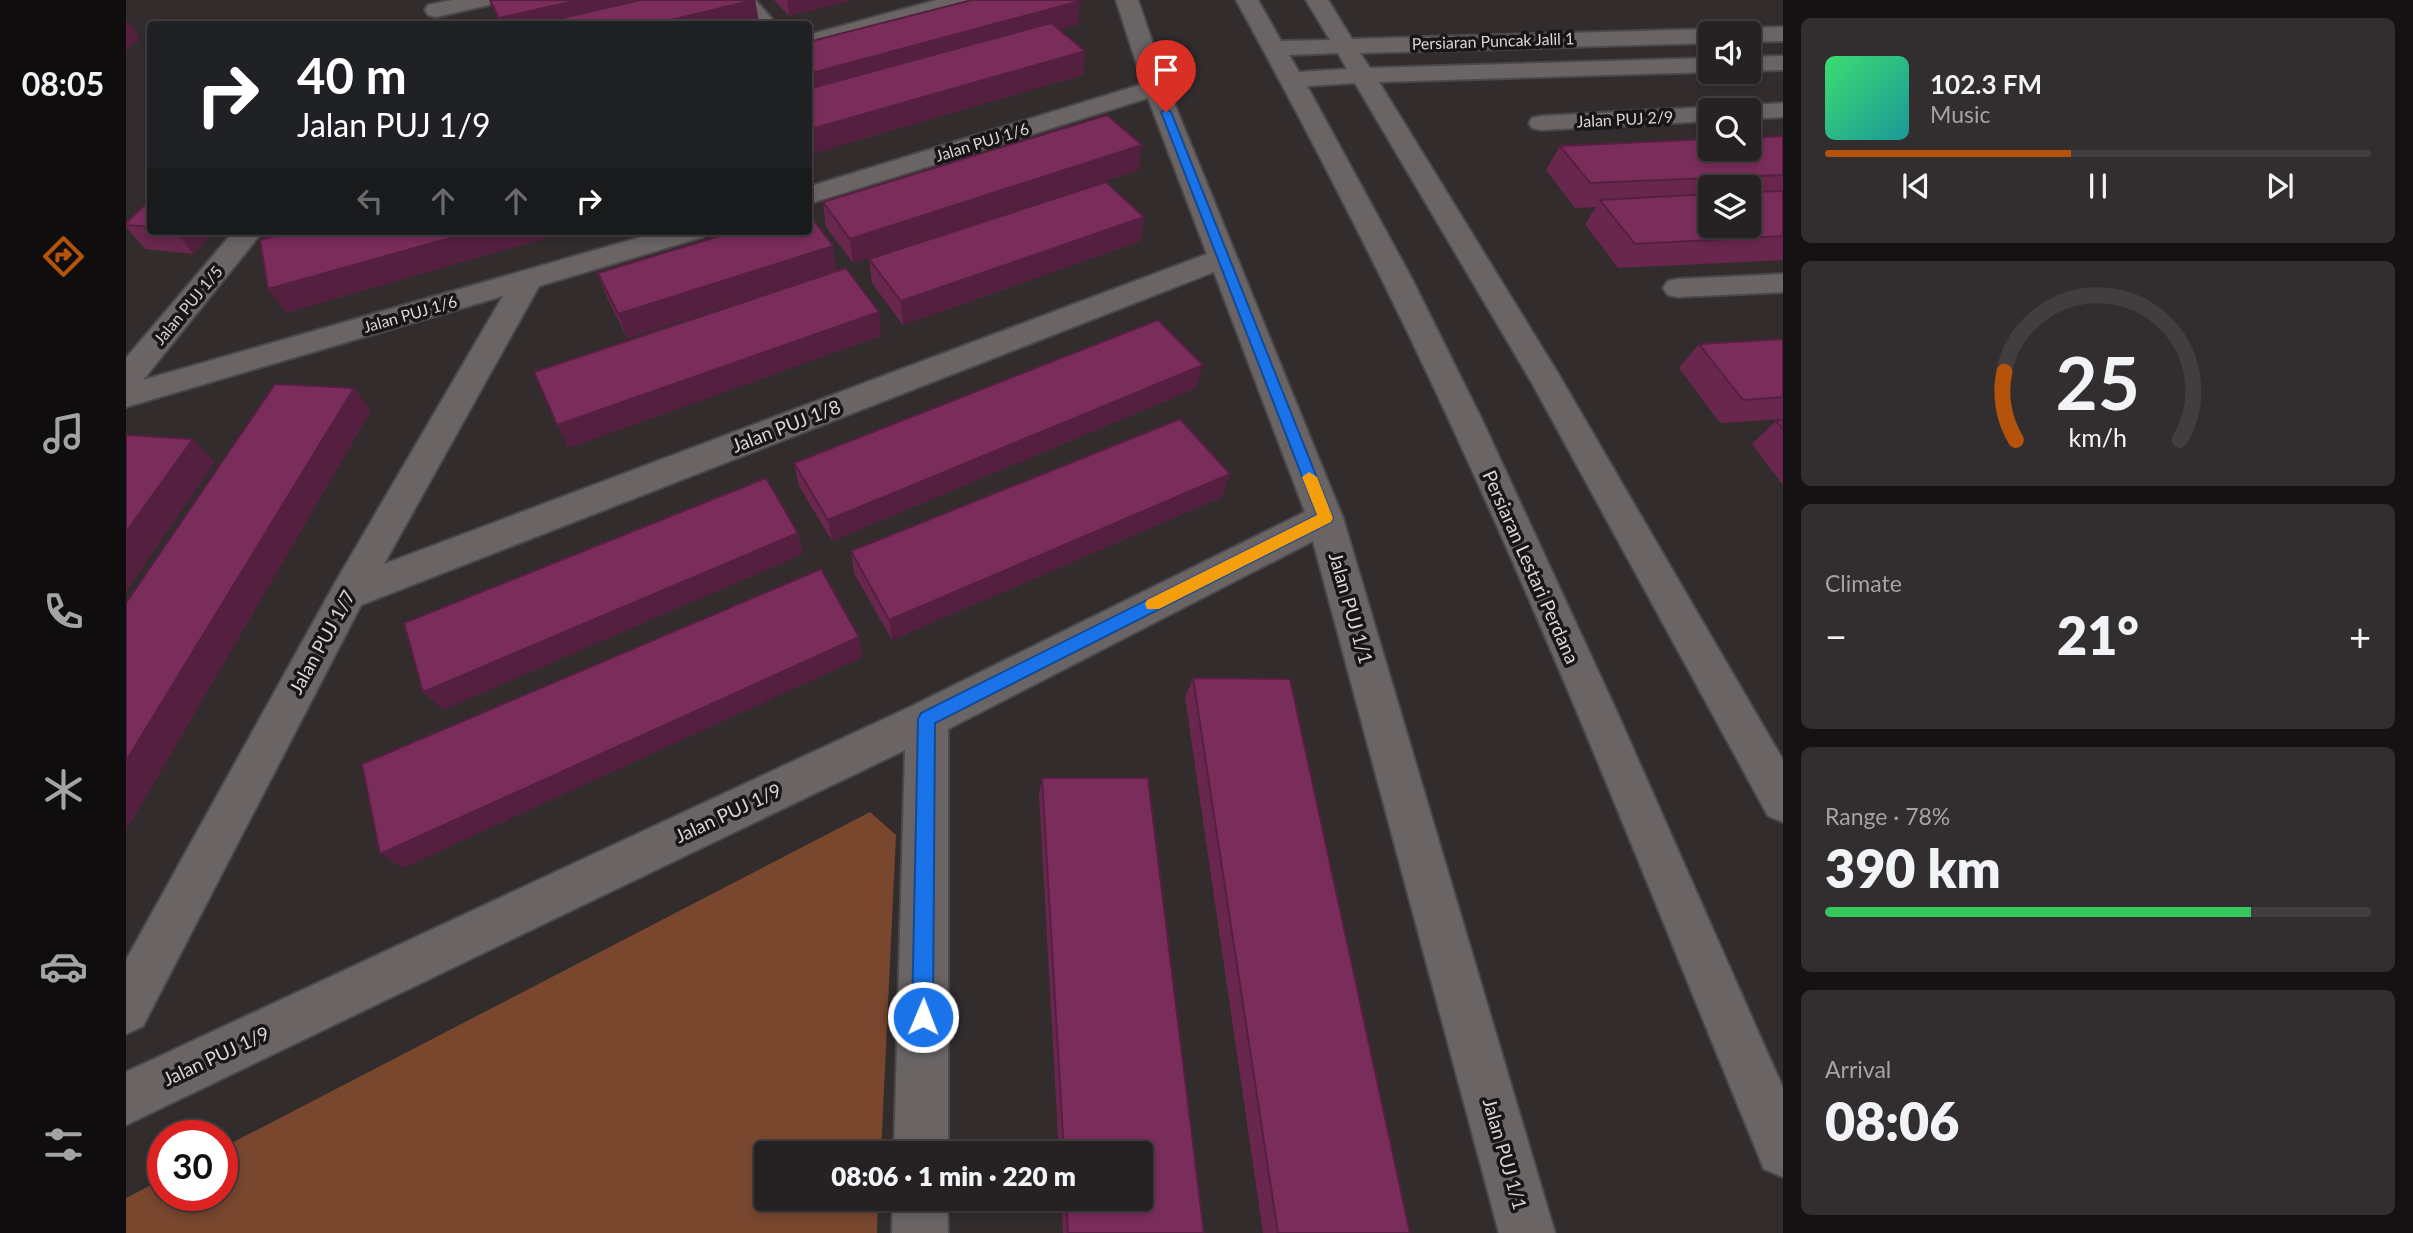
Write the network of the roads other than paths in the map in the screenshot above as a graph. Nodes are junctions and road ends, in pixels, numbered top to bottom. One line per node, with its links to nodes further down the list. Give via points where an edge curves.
1 (481, 0): 7 (street)
2 (747, 0): 8 (lane)
3 (961, 0): 12 (street)
4 (1126, 0): 21 (street, Jalan PUJ 1/1)
5 (1247, 0): 16 (street, Persiaran Lestari Perdana)
6 (1318, 0): 13 (street, via 1357,20); 14 (street)
7 (434, 11)
8 (766, 21)
9 (1783, 34): 10 (street)
10 (1761, 35)
11 (1698, 36): 13 (street, Persiaran Puncak Jalil 1)
12 (812, 40)
13 (1421, 42): 14 (street, Persiaran Puncak Jalil 1)
14 (1347, 45): 16 (street, Persiaran Puncak Jalil 1); 20 (street)
15 (1783, 63): 17 (street)
16 (1285, 64): 20 (street, Persiaran Puncak Jalil 1); 43 (street, Persiaran Lestari Perdana, via 1398,274 1544,594)
17 (1761, 64)
18 (1698, 65): 19 (street, Persiaran Puncak Jalil 1)
19 (1471, 71): 20 (street, Persiaran Puncak Jalil 1); 26 (street, via 1430,88 1416,101)
20 (1364, 76): 26 (street)
21 (1156, 88): 27 (street, Jalan PUJ 1/6); 30 (street, Jalan PUJ 1/1)
22 (1783, 110): 23 (street)
23 (1761, 111)
24 (1698, 115): 25 (street, Jalan PUJ 2/9)
25 (1541, 123)
26 (1405, 145): 39 (street, via 1548,383)
27 (812, 196)
28 (246, 235): 34 (street, Jalan PUJ 1/5)
29 (679, 235): 31 (street, Jalan PUJ 1/6)
30 (1223, 258): 36 (street, Jalan PUJ 1/1); 37 (street, Jalan PUJ 1/8)
31 (527, 280): 35 (street, Jalan PUJ 1/6); 37 (street, Jalan PUJ 1/7)
32 (1783, 282): 33 (street)
33 (1678, 288)
34 (126, 379)
35 (126, 396)
36 (1325, 518): 38 (street, Jalan PUJ 1/9); 46 (street, Jalan PUJ 1/1)
37 (348, 594): 40 (street, Jalan PUJ 1/7)
38 (927, 719): 41 (street, Jalan PUJ 1/9); 42 (street)
39 (1783, 801)
40 (126, 1009)
41 (126, 1099)
42 (921, 1141)
43 (1783, 1150)
44 (920, 1211): 45 (street)
45 (920, 1233)
46 (1527, 1233)

